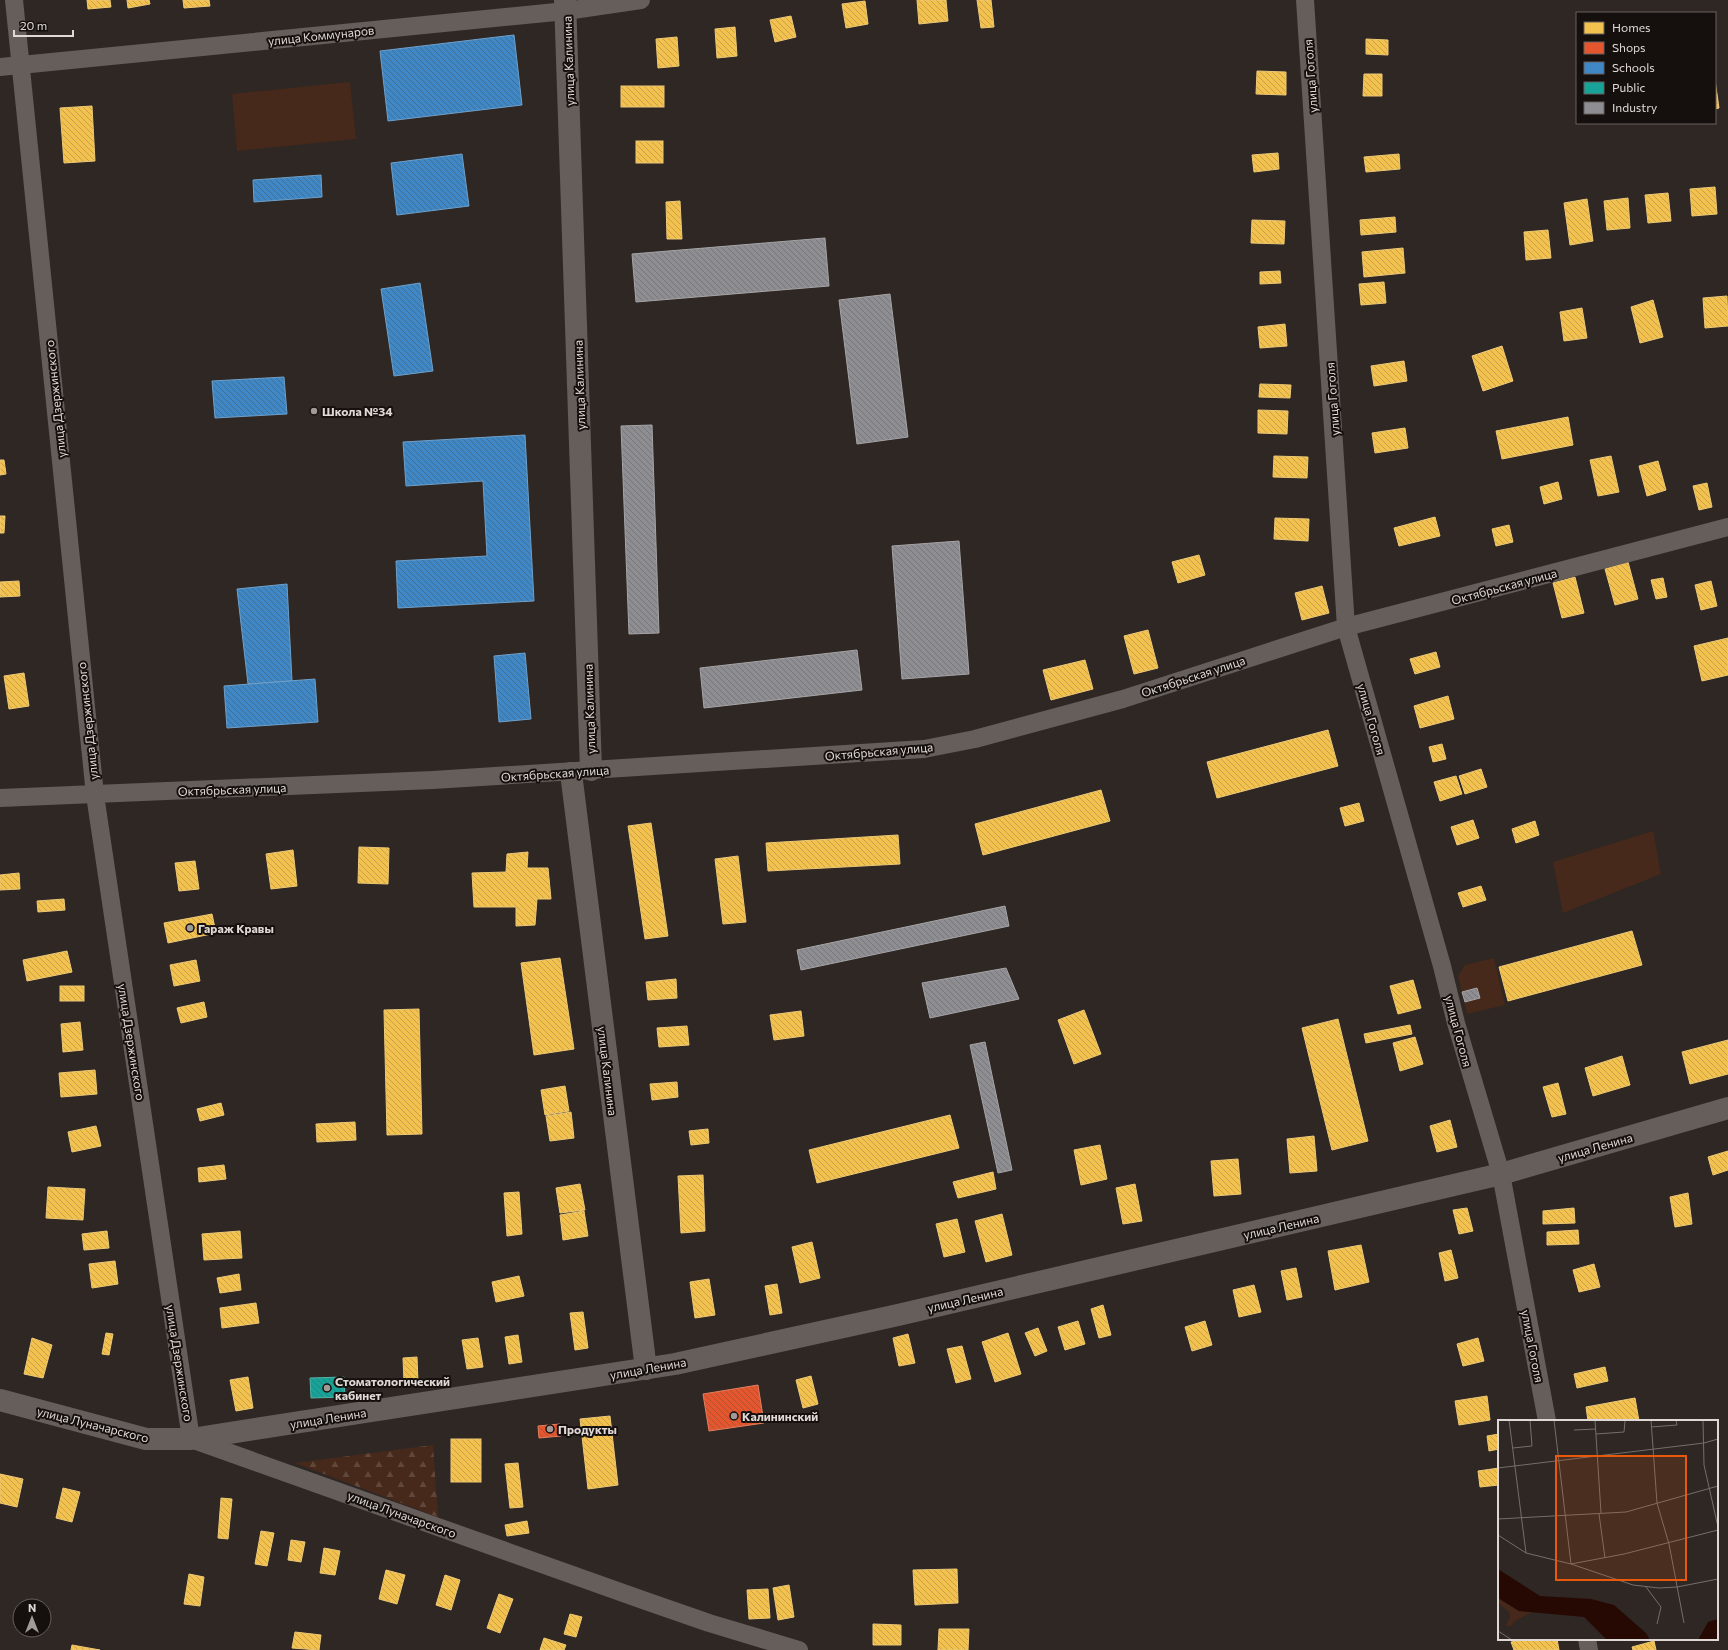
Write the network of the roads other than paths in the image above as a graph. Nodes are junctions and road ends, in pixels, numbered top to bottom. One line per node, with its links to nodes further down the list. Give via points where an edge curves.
1 (14, 0): 5 (street, улица Дзержинского)
2 (641, 0): 4 (street, улица Коммунаров)
3 (1305, 0): 8 (street, улица Гоголя)
4 (566, 5): 5 (street, улица Коммунаров); 9 (street, улица Калинина)
5 (20, 64): 6 (street, улица Коммунаров); 10 (street, улица Дзержинского)
6 (0, 67)
7 (1728, 527): 8 (street, Октябрьская улица)
8 (1346, 627): 9 (street, Октябрьская улица, via 1123,699 975,739 924,749); 13 (street, улица Гоголя, via 1456,1023)
9 (581, 771): 10 (street, Октябрьская улица); 14 (street, улица Калинина)
10 (95, 795): 11 (street, Октябрьская улица); 17 (street, улица Дзержинского)
11 (0, 798)
12 (1728, 1108): 13 (street, улица Ленина)
13 (1501, 1174): 14 (street, улица Ленина, via 898,1315); 16 (street, улица Гоголя)
14 (646, 1369): 17 (street, улица Ленина)
15 (0, 1400): 17 (street, улица Луначарского, via 146,1439)
16 (1546, 1420)
17 (191, 1439): 19 (street, улица Луначарского, via 647,1602)
18 (1587, 1640): 20 (street)
19 (800, 1650)
20 (1589, 1650)

